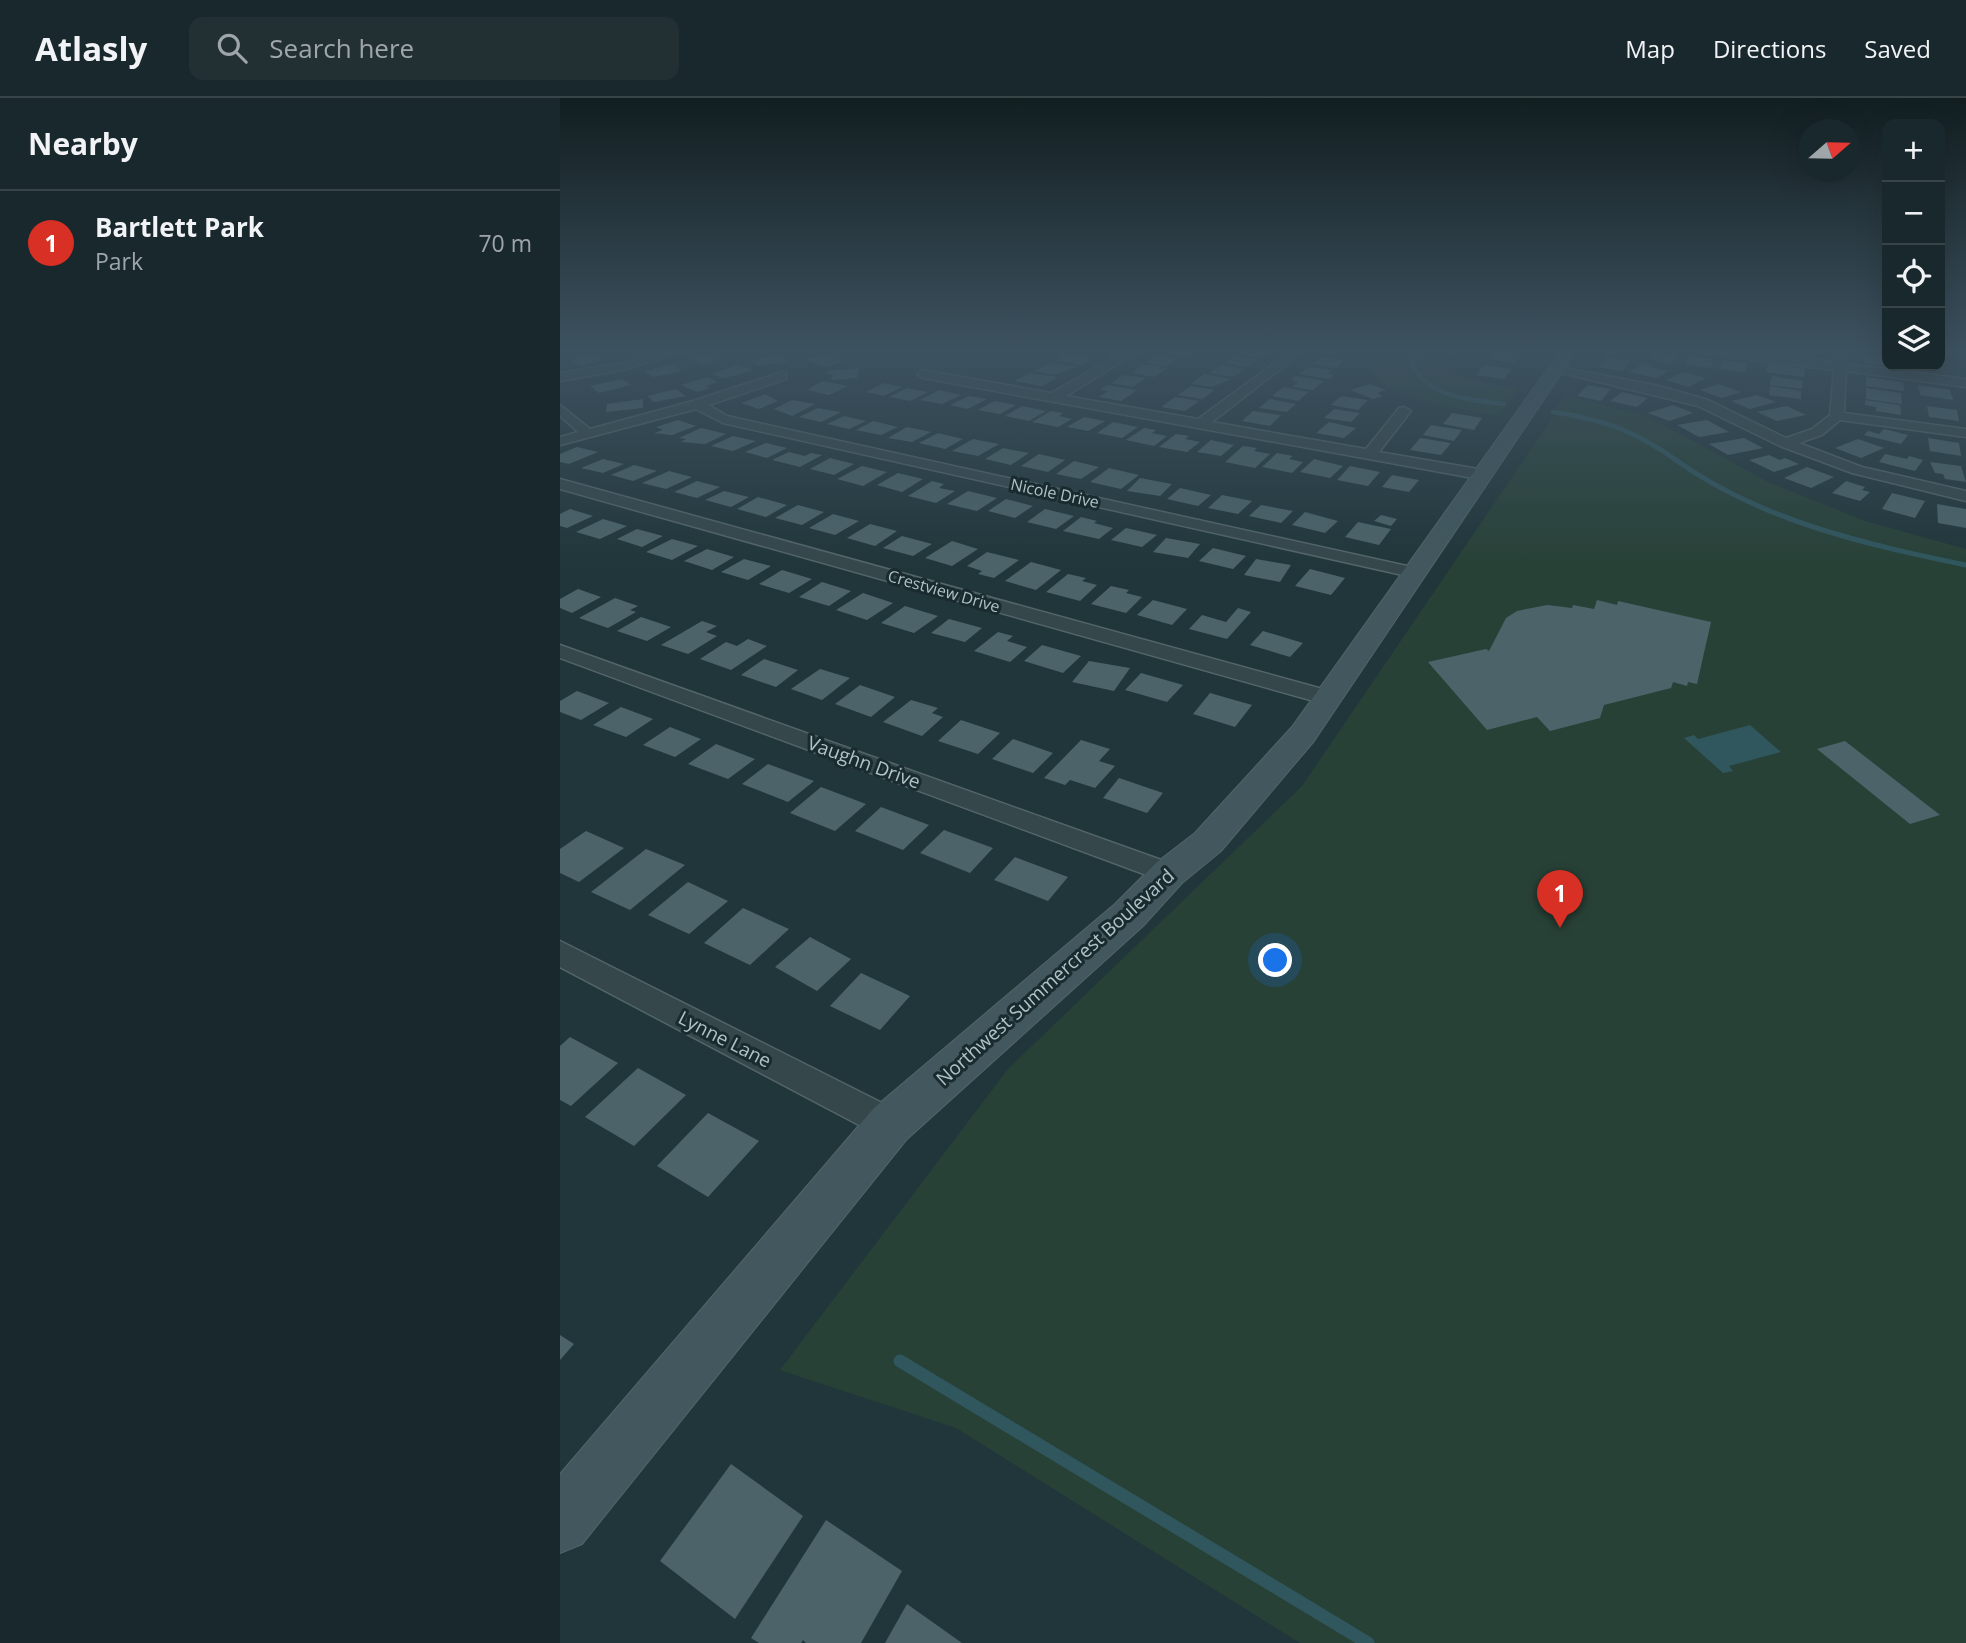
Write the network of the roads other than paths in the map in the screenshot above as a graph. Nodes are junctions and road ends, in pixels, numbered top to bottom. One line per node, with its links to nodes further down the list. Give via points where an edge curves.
1 (575, 422): 12 (street)
2 (629, 422): 12 (street)
3 (737, 422): 20 (street, Nicole Drive)
4 (1191, 422): 11 (street)
5 (1204, 422): 11 (street)
6 (1395, 422): 16 (street)
7 (1521, 422): 17 (street, Northwest Summercrest Boulevard)
8 (1740, 422): 15 (street)
9 (1829, 422): 15 (street, via 1817,432)
10 (1883, 422): 13 (street)
11 (1201, 424): 16 (street)
12 (587, 433): 14 (street)
13 (1966, 433)
14 (560, 441)
15 (1785, 443): 19 (street, via 1857,470)
16 (1370, 454): 17 (street)
17 (1484, 475): 20 (street, Northwest Summercrest Boulevard)
18 (560, 484): 22 (street, Crestview Drive)
19 (1966, 495)
20 (1416, 573): 22 (street, Northwest Summercrest Boulevard)
21 (560, 651): 23 (street, Vaughn Drive)
22 (1329, 698): 23 (street, Northwest Summercrest Boulevard, via 1208,842)
23 (1169, 873): 25 (street, Northwest Summercrest Boulevard, via 1129,915)
24 (560, 953): 25 (street, Lynne Lane)
25 (890, 1124): 26 (street, Northwest Summercrest Boulevard)
26 (560, 1522)

